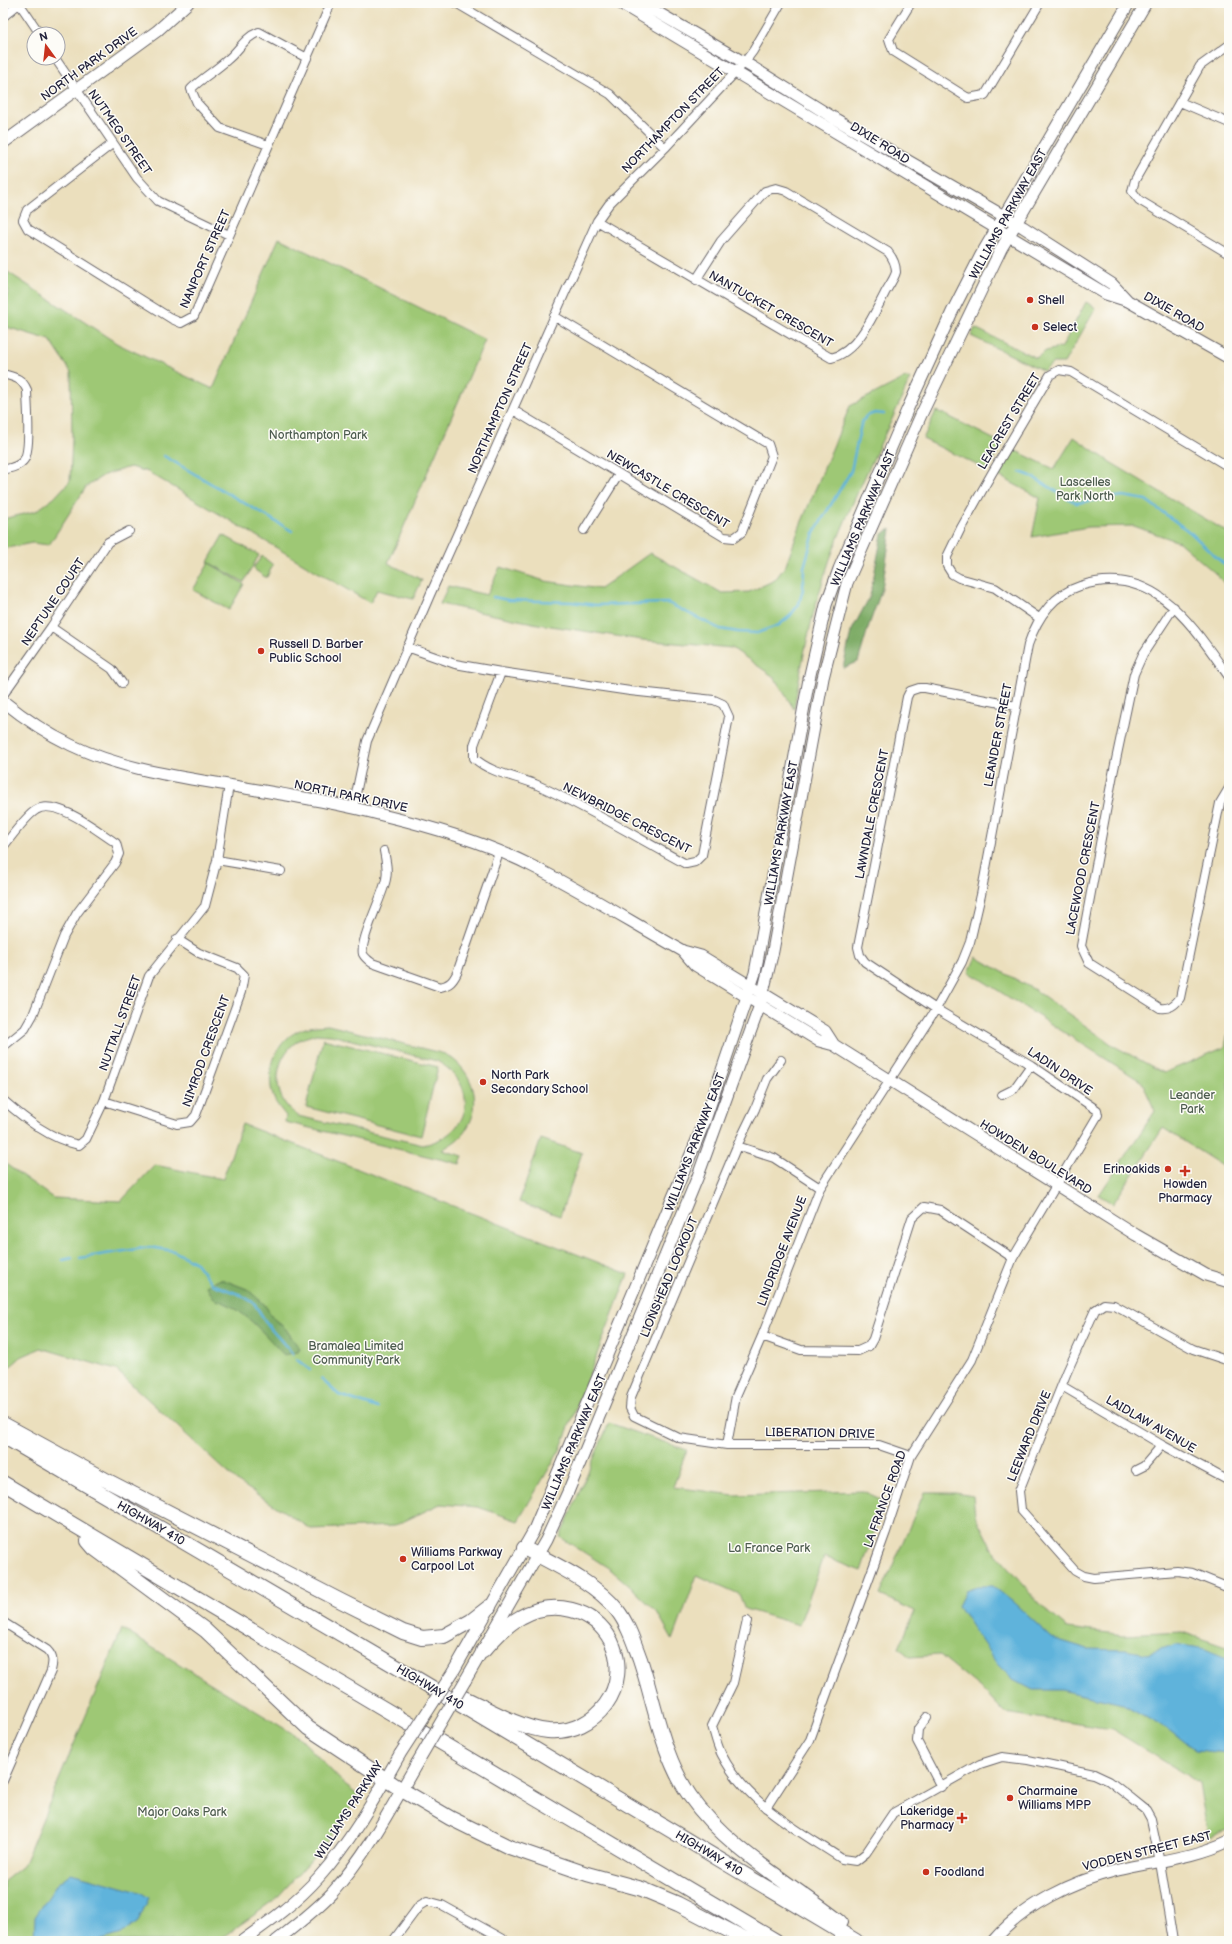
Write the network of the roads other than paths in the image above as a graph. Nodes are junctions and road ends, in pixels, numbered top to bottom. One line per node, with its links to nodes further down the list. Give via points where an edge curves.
1 (20, 3): 12 (street); 13 (street)
2 (188, 3): 19 (main road, NORTH PARK DRIVE, via 157,31)
3 (330, 3): 15 (street, NANPORT STREET)
4 (456, 3): 25 (street, via 610,94)
5 (620, 3): 18 (main road, DIXIE ROAD)
6 (641, 3): 16 (main road, DIXIE ROAD)
7 (781, 3): 16 (street, NORTHAMPTON STREET)
8 (911, 3): 9 (street, via 889,39 893,51 968,98 985,95)
9 (1040, 3)
10 (1129, 3): 26 (main road, WILLIAMS PARKWAY EAST)
11 (1146, 3): 28 (main road, WILLIAMS PARKWAY EAST)
12 (3, 18)
13 (35, 26)
14 (1229, 45): 20 (street, via 1200,66)
15 (307, 58): 24 (street, NANPORT STREET); 24 (street, via 259,32 249,36 228,60 190,89 197,103 220,128)
16 (744, 63): 18 (street, NORTHAMPTON STREET); 26 (main road, DIXIE ROAD, via 842,123)
17 (60, 66): 19 (street, NUTMEG STREET)
18 (736, 72): 25 (street, NORTHAMPTON STREET); 29 (main road, DIXIE ROAD)
19 (76, 89): 22 (main road, NORTH PARK DRIVE); 23 (street, NUTMEG STREET)
20 (1180, 102): 21 (street); 32 (street, via 1135,180 1132,191 1139,200)
21 (1229, 123)
22 (3, 143)
23 (112, 144): 30 (street, NUTMEG STREET, via 158,201); 30 (street, NANPORT STREET, via 27,210 23,220 28,229 181,323 194,316)
24 (268, 145): 30 (street, NANPORT STREET)
25 (665, 148): 27 (street, NORTHAMPTON STREET, via 609,204)
26 (1005, 216): 28 (main road, DIXIE ROAD); 29 (main road, WILLIAMS PARKWAY EAST)
27 (597, 221): 33 (street, NANTUCKET CRESCENT); 35 (street, NORTHAMPTON STREET)
28 (1015, 222): 31 (main road, WILLIAMS PARKWAY EAST); 34 (main road, DIXIE ROAD, via 1112,284)
29 (996, 229): 31 (main road, DIXIE ROAD); 64 (main road, WILLIAMS PARKWAY EAST, via 952,312 908,408 826,605 809,679)
30 (229, 235)
31 (1008, 236): 34 (main road, DIXIE ROAD, via 1106,294); 65 (main road, WILLIAMS PARKWAY EAST, via 954,344 847,583 823,678)
32 (1229, 254)
33 (696, 280): 33 (street, NANTUCKET CRESCENT, via 831,358 847,350 867,328 896,272 894,260 888,252 786,191 776,188 765,191 721,241)
34 (1128, 300): 36 (main road, DIXIE ROAD)
35 (554, 316): 38 (street, NORTHAMPTON STREET); 41 (street, NEWCASTLE CRESCENT, via 764,441 771,448 772,456 742,532 734,538 724,537)
36 (1229, 358)
37 (3, 374): 40 (street, via 16,377 23,382 26,390 28,450 24,461)
38 (513, 410): 41 (street, NEWCASTLE CRESCENT); 47 (street, NORTHAMPTON STREET)
39 (1229, 467): 45 (street, LEACREST STREET, via 1071,372 1059,370 1050,375 969,514 947,557 947,566 952,574 995,588)
40 (3, 470)
41 (619, 474): 42 (street)
42 (584, 530)
43 (129, 531): 46 (street, NEPTUNE COURT, via 108,542)
44 (1174, 607): 45 (street, LEANDER STREET, via 1159,595 1138,584 1120,580 1096,581 1071,589 1060,596); 49 (street, LEANDER STREET); 55 (street, LACEWOOD CRESCENT, via 1143,654 1134,674 1081,946 1089,963 1160,1008 1174,1005 1180,998 1220,803)
45 (1039, 618): 53 (street, LEANDER STREET, via 1028,644)
46 (51, 627): 50 (street, via 112,669); 51 (street, NEPTUNE COURT)
47 (407, 647): 48 (street, NEWBRIDGE CRESCENT, via 455,664); 56 (street, NORTHAMPTON STREET, via 367,741)
48 (501, 672): 48 (street, NEWBRIDGE CRESCENT, via 630,691 714,700 723,704 729,717 702,855 695,862 686,864 534,784 482,766 474,758 474,745)
49 (1229, 677)
50 (122, 683)
51 (3, 695)
52 (3, 701): 54 (main road, NORTH PARK DRIVE, via 49,734 91,754 142,770)
53 (1016, 706): 68 (street, LEANDER STREET, via 970,942); 68 (street, LAWNDALE CRESCENT, via 925,688 910,692 907,697 858,947 865,962)
54 (229, 785): 56 (main road, NORTH PARK DRIVE); 60 (street, NUTTALL STREET)
55 (1229, 788)
56 (353, 808): 59 (main road, NORTH PARK DRIVE, via 468,839)
57 (3, 847): 70 (street, via 36,810 44,806 78,818 116,843 119,854 115,863 76,913 25,1029)
58 (384, 851): 59 (street, via 386,881 364,941 363,954 372,963 440,987 453,981 457,973)
59 (499, 852): 63 (main road, NORTH PARK DRIVE, via 532,866)
60 (217, 860): 61 (street); 62 (street, NUTTALL STREET, via 205,906)
61 (281, 871)
62 (177, 939): 76 (street, NUTTALL STREET, via 149,976); 76 (street, NIMROD CRESCENT, via 198,953 237,968 244,975 241,992 196,1115 190,1122 177,1124)
63 (683, 951): 64 (main road, NORTH PARK DRIVE, via 701,956); 66 (main road, NORTH PARK DRIVE, via 695,966)
64 (752, 986): 65 (main road, HOWDEN BOULEVARD); 66 (main road, WILLIAMS PARKWAY EAST)
65 (763, 993): 67 (main road, WILLIAMS PARKWAY EAST); 69 (main road, HOWDEN BOULEVARD, via 825,1031)
66 (748, 998): 67 (main road, HOWDEN BOULEVARD); 94 (main road, WILLIAMS PARKWAY EAST, via 704,1123 545,1505)
67 (760, 1005): 69 (main road, HOWDEN BOULEVARD, via 819,1041); 95 (main road, WILLIAMS PARKWAY EAST, via 698,1176 568,1492)
68 (936, 1009): 72 (street, LADIN DRIVE); 73 (street, LEANDER STREET)
69 (834, 1045): 73 (main road, HOWDEN BOULEVARD)
70 (3, 1047)
71 (781, 1060): 77 (street, LIONSHEAD LOOKOUT, via 767,1079)
72 (1031, 1065): 74 (street, via 1014,1090); 78 (street, LADIN DRIVE, via 1097,1110 1098,1115)
73 (889, 1079): 78 (main road, HOWDEN BOULEVARD); 79 (street, LINDRIDGE AVENUE)
74 (1002, 1095)
75 (3, 1100): 76 (street, NUTTALL STREET, via 34,1125 79,1145 86,1139)
76 (104, 1101)
77 (737, 1146): 79 (street, via 774,1158); 87 (street, LIONSHEAD LOOKOUT, via 631,1397 630,1408 634,1416 678,1438)
78 (1056, 1185): 80 (street, LA FRANCE ROAD); 81 (main road, HOWDEN BOULEVARD, via 1196,1269)
79 (820, 1188): 82 (street, LINDRIDGE AVENUE)
80 (1013, 1258): 82 (street, via 940,1210 924,1207 912,1218 874,1339 869,1346 858,1351 802,1350); 89 (street, LA FRANCE ROAD, via 972,1360)
81 (1229, 1282)
82 (762, 1336): 87 (street, LINDRIDGE AVENUE, via 736,1396)
83 (1229, 1361): 84 (street, LEEWARD DRIVE, via 1194,1349 1114,1305 1104,1304 1096,1310)
84 (1062, 1386): 88 (street, LAIDLAW AVENUE); 96 (street, LEEWARD DRIVE, via 1019,1491 1020,1510 1075,1571 1084,1576 1094,1578 1177,1571 1192,1573)
85 (3, 1424): 97 (highway, via 104,1479 403,1632 422,1638 444,1636 471,1621)
86 (3, 1436): 102 (highway, HIGHWAY 410)
87 (727, 1445): 89 (street, LIBERATION DRIVE, via 878,1445)
88 (1162, 1445): 90 (street, via 1144,1466); 91 (street, LAIDLAW AVENUE)
89 (911, 1456): 108 (street, LA FRANCE ROAD, via 810,1740)
90 (1136, 1470)
91 (1229, 1481)
92 (3, 1483): 93 (highway)
93 (75, 1526): 104 (highway, via 94,1548 205,1630 308,1728); 116 (highway)
94 (524, 1548): 95 (highway); 97 (main road, WILLIAMS PARKWAY EAST)
95 (537, 1555): 100 (main road, WILLIAMS PARKWAY EAST); 117 (highway, via 590,1586 617,1610 631,1635 680,1779 701,1810 737,1846 839,1922)
96 (1229, 1588)
97 (489, 1607): 101 (main road, WILLIAMS PARKWAY EAST)
98 (748, 1621): 108 (street, via 733,1683 712,1726 722,1754 730,1767 742,1785)
99 (3, 1622): 105 (street, via 47,1650 53,1662)
100 (482, 1651): 102 (highway, via 509,1626 530,1613 548,1608 576,1610 598,1624 610,1640 616,1658 614,1690 608,1702 592,1720 570,1729 547,1731 521,1724 435,1684); 107 (main road, WILLIAMS PARKWAY EAST, bridge)
101 (453, 1672): 104 (main road, WILLIAMS PARKWAY, bridge)
102 (419, 1680): 117 (highway, HIGHWAY 410)
103 (927, 1717): 106 (street, via 918,1729 917,1740)
104 (386, 1780): 107 (highway); 111 (main road, WILLIAMS PARKWAY, via 319,1877 296,1900)
105 (3, 1781)
106 (941, 1787): 108 (street, via 893,1814 866,1853 856,1861 842,1859); 110 (street, via 980,1764 1002,1757 1094,1774 1109,1781 1146,1810 1151,1819)
107 (402, 1790): 112 (main road, via 354,1866 332,1893); 115 (highway, via 450,1818 509,1847 580,1872 642,1889 678,1904)
108 (766, 1808)
109 (1229, 1841): 110 (main road, VODDEN STREET EAST, via 1212,1849)
110 (1160, 1862): 118 (main road, VODDEN STREET EAST, via 1117,1870 1075,1883 1029,1908); 119 (street)
111 (242, 1941)
112 (276, 1941)
113 (393, 1941): 114 (street, via 419,1906 427,1901 442,1905)
114 (507, 1941)
115 (749, 1941)
116 (776, 1941)
117 (857, 1941)
118 (993, 1941)
119 (1173, 1941)

